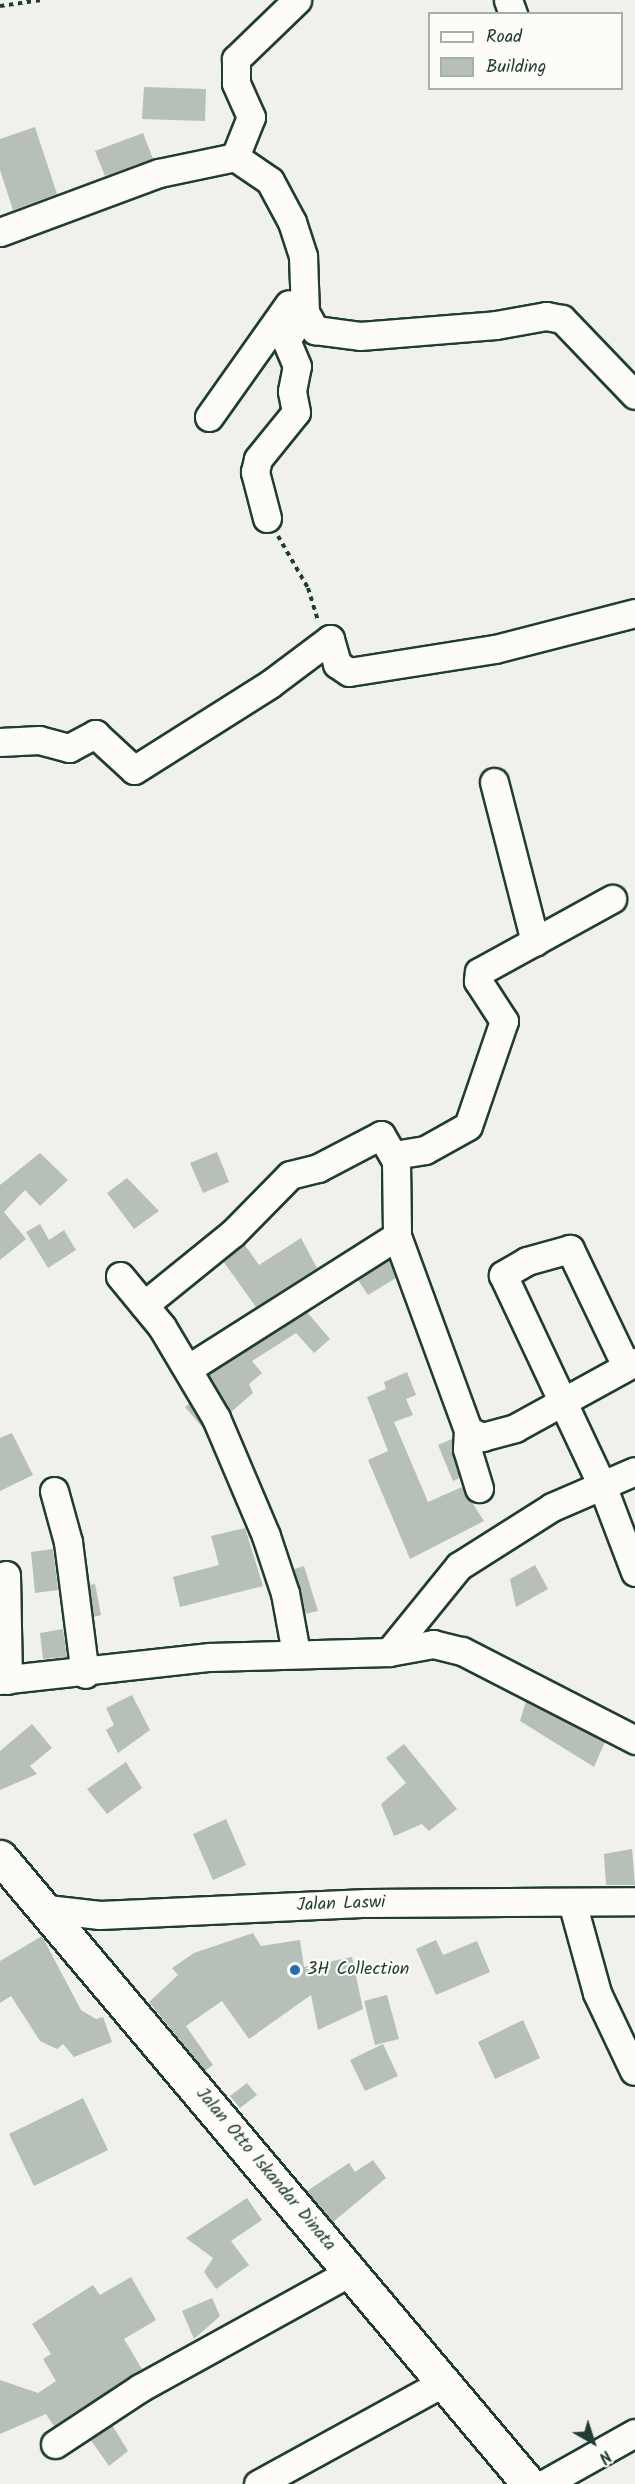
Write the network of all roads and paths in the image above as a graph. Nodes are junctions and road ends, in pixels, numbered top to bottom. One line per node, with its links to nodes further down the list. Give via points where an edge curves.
1 (42, 0): 3 (path)
2 (297, 0): 4 (street, via 236,58 236,83 251,117)
3 (0, 6)
4 (235, 157): 5 (street, via 159,173); 6 (street, via 270,181 303,256)
5 (0, 232)
6 (302, 286): 7 (street); 9 (street)
7 (305, 312): 8 (street, via 315,330 332,336 496,325 546,316 562,319); 10 (street, via 286,339 297,366 292,391 296,412 258,459 255,472)
8 (635, 395)
9 (209, 417)
10 (267, 518): 12 (path, via 308,588 314,613)
11 (635, 613): 12 (street, via 495,649 349,672 342,671)
12 (330, 639): 13 (street, via 270,684 134,770 95,734 69,748 39,740)
13 (0, 742)
14 (494, 782): 16 (street)
15 (612, 899): 16 (street)
16 (535, 942): 17 (street, via 477,974 504,1021 468,1126)
17 (395, 1164): 18 (street); 20 (street, via 381,1136 318,1168 290,1175 233,1233)
18 (397, 1236): 22 (street); 24 (street)
19 (120, 1276): 20 (street)
20 (144, 1305): 22 (street)
21 (630, 1364): 23 (street); 23 (street, via 570,1249 507,1271 507,1286)
22 (189, 1368): 32 (street, via 266,1536 285,1593)
23 (562, 1401): 24 (street, via 515,1428 482,1437); 26 (street)
24 (468, 1430): 27 (street, via 467,1449)
25 (635, 1472): 26 (street)
26 (602, 1485): 29 (street); 31 (street, via 552,1507 459,1566)
27 (479, 1488)
28 (54, 1491): 33 (street, via 68,1542)
29 (635, 1572)
30 (6, 1575): 34 (street)
31 (388, 1652): 32 (street); 35 (street, via 433,1644 462,1651)
32 (296, 1653): 33 (street, via 210,1657)
33 (85, 1674): 34 (street)
34 (4, 1680)
35 (635, 1740)
36 (0, 1857): 39 (main road, Jalan Otto Iskandar Dinata)
37 (635, 1901): 38 (street, Jalan Laswi)
38 (572, 1902): 39 (street, Jalan Laswi, via 367,1903 123,1914); 40 (street, via 597,1993)
39 (47, 1909): 41 (main road, Jalan Otto Iskandar Dinata)
40 (634, 2071)
41 (350, 2272): 42 (main road, Jalan Otto Iskandar Dinata); 44 (street, via 140,2388)
42 (444, 2382): 45 (street); 46 (main road, Jalan Otto Iskandar Dinata)
43 (635, 2433): 47 (street)
44 (55, 2444)
45 (258, 2484)
46 (529, 2484)
47 (544, 2484)

